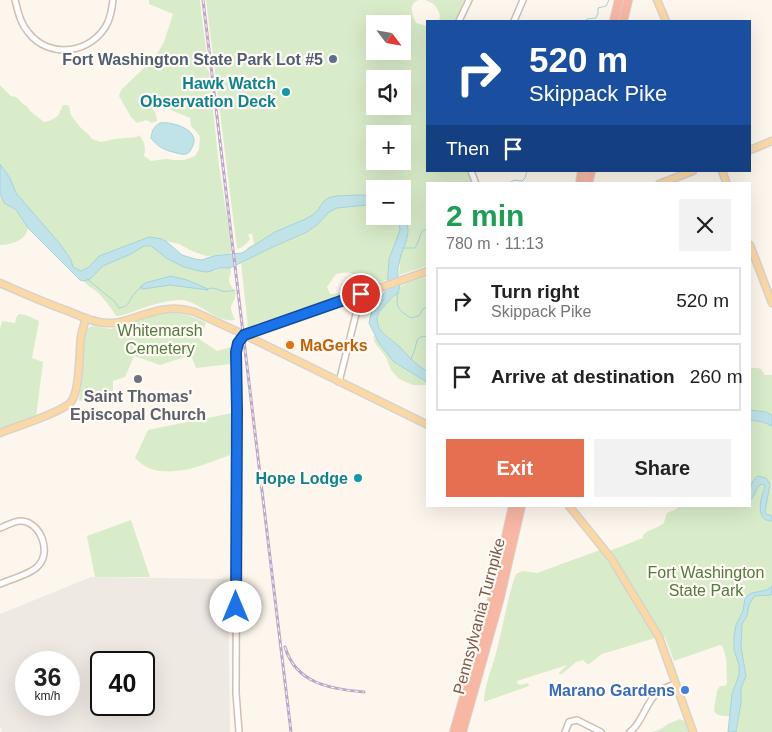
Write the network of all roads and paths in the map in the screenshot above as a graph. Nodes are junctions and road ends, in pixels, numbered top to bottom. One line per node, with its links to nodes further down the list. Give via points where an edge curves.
1 (15, 0): 2 (street, via 22,25 32,37 48,47 64,50 75,49 94,40 108,22)
2 (113, 0)
3 (469, 0): 8 (street)
4 (523, 0): 9 (street)
5 (619, 0): 10 (highway)
6 (628, 0): 11 (highway)
7 (657, 0): 12 (main road)
8 (459, 20)
9 (514, 20)
10 (614, 20)
11 (623, 20)
12 (666, 20)
13 (772, 141): 14 (main road)
14 (751, 150)
15 (690, 172): 16 (main road)
16 (664, 182)
17 (751, 248): 21 (main road)
18 (426, 272): 20 (main road)
19 (0, 283): 22 (main road)
20 (361, 294): 23 (main road); 26 (street)
21 (772, 303)
22 (86, 318): 24 (main road, via 99,322 125,322 169,308 195,312); 28 (main road, via 72,401 56,412)
23 (260, 329): 24 (main road); 25 (main road)
24 (244, 335): 25 (main road); 35 (street, via 236,352 236,693)
25 (259, 343): 26 (main road)
26 (339, 382): 27 (main road)
27 (426, 424)
28 (0, 433)
29 (513, 507): 36 (highway, Pennsylvania Turnpike, via 492,600)
30 (521, 507): 37 (highway, Pennsylvania Turnpike)
31 (570, 507): 34 (main road, via 603,547 659,637)
32 (0, 528): 33 (street, via 18,521 29,523 39,532 44,550 43,559 34,570)
33 (0, 584)
34 (676, 684): 40 (street, via 656,694 638,725); 41 (main road)
35 (239, 732)
36 (454, 732)
37 (462, 732)
38 (565, 732): 39 (street, via 569,722 577,720)
39 (601, 732)
40 (630, 732)
41 (693, 732)

